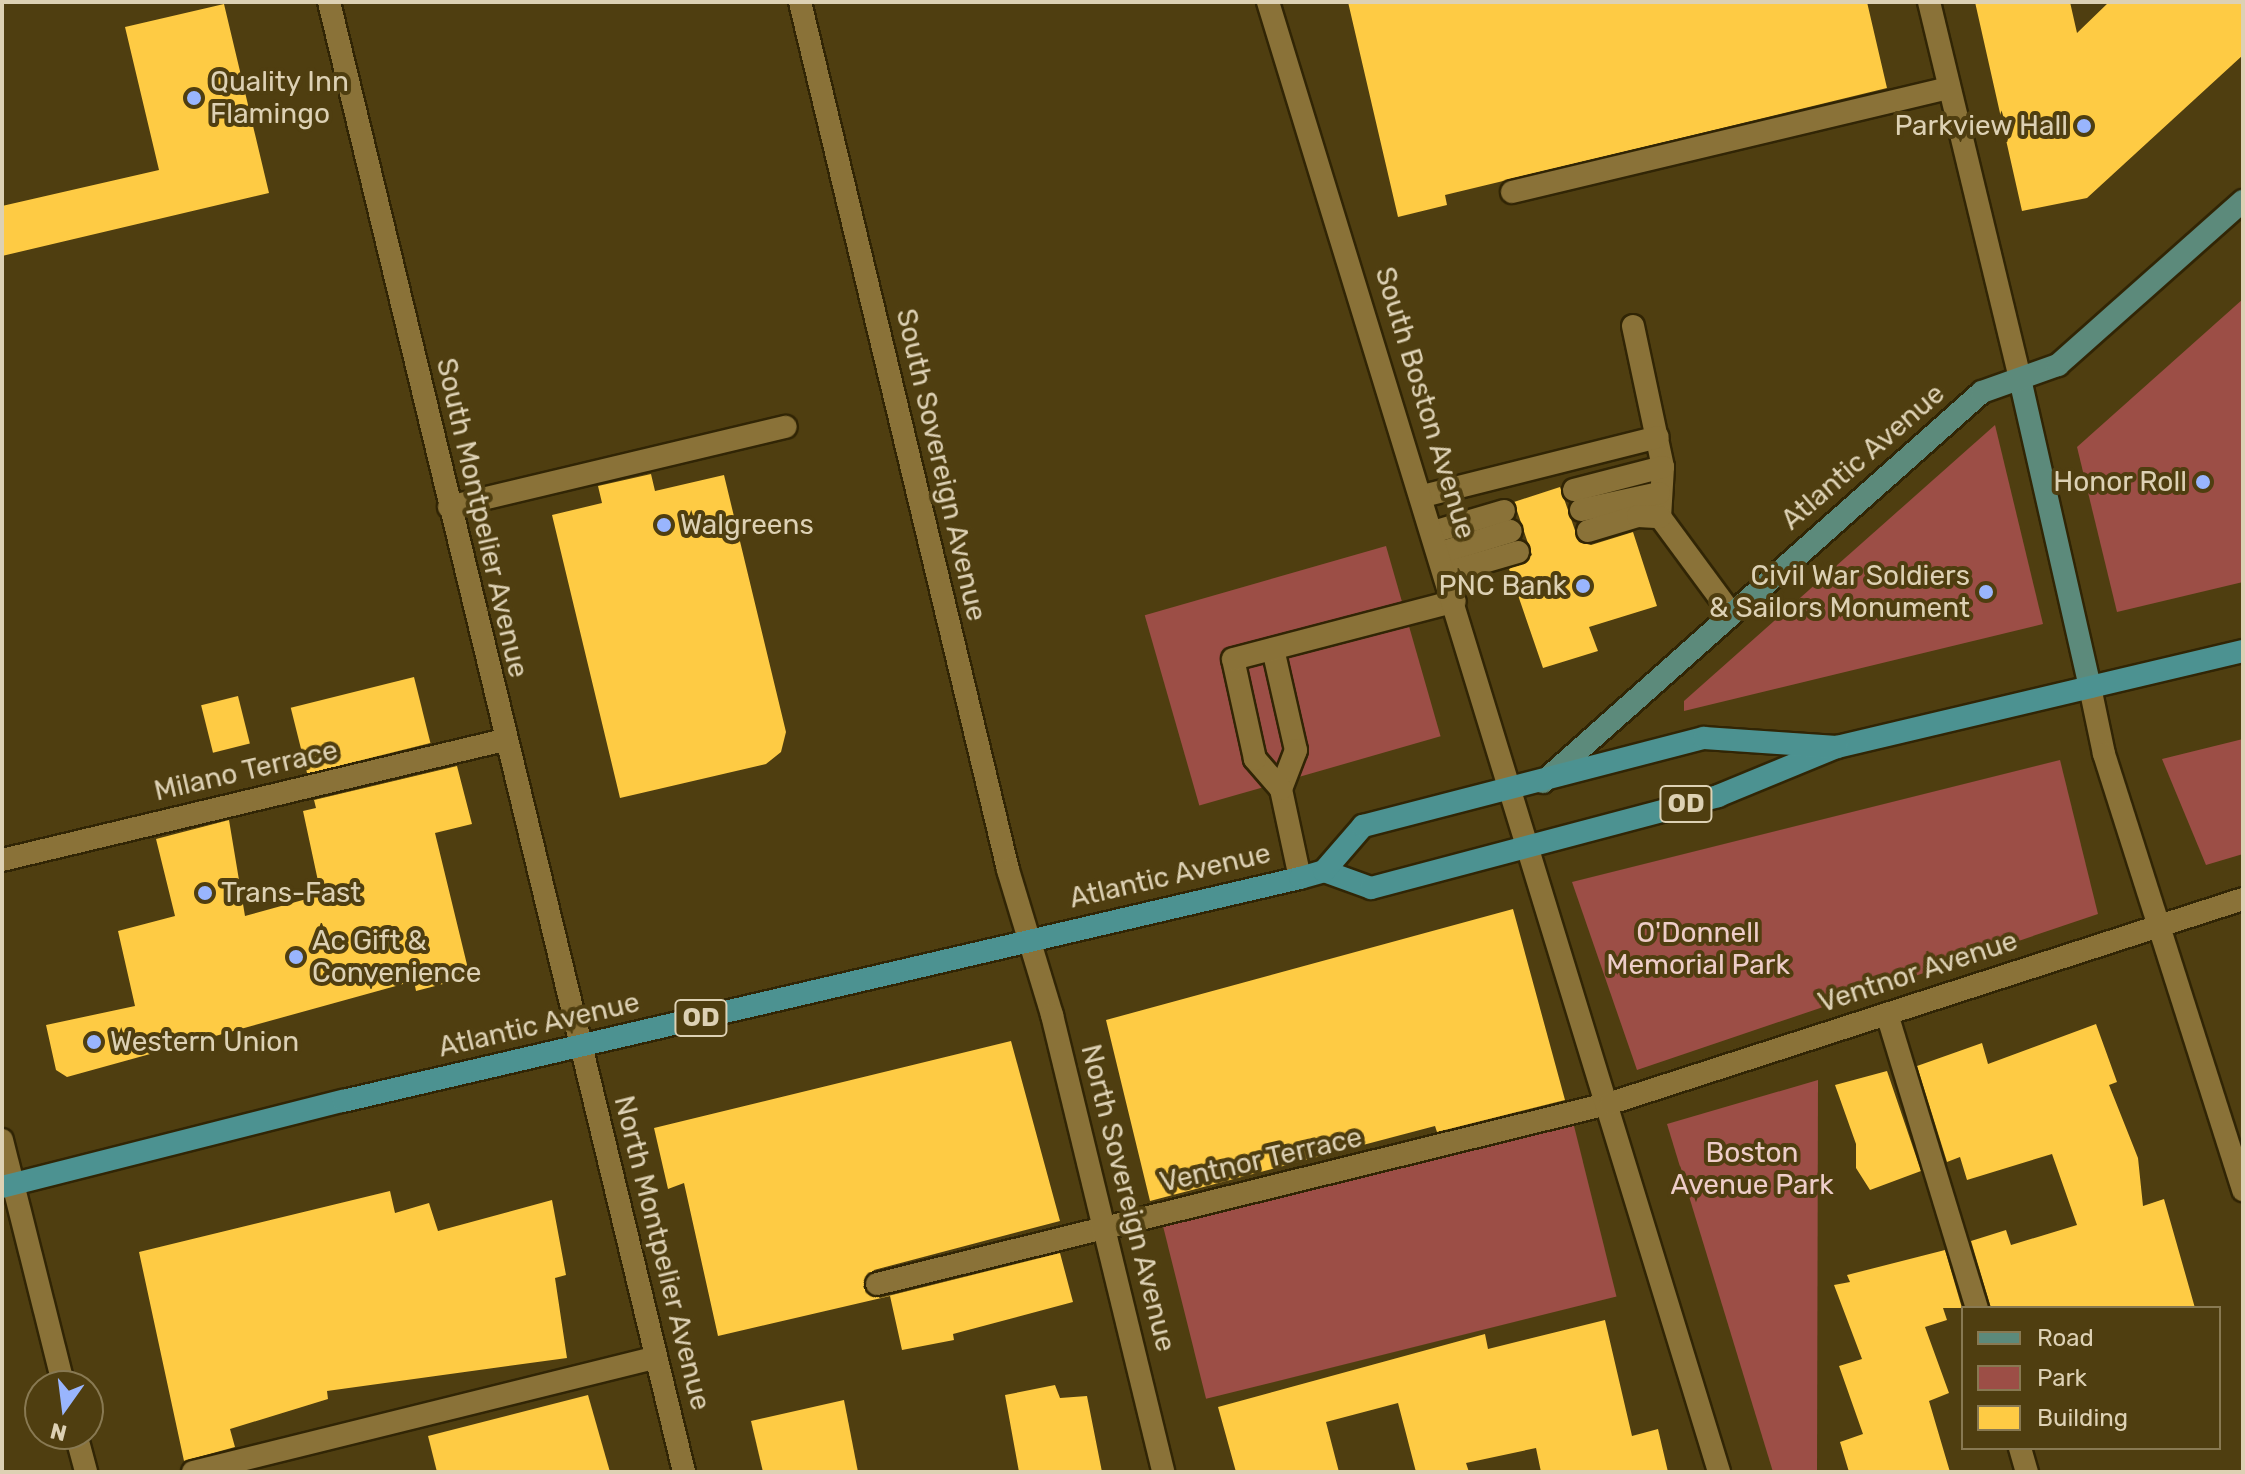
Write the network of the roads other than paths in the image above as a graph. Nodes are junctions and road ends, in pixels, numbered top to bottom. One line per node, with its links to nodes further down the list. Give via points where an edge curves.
1 (329, 2): 15 (street, South Montpelier Avenue)
2 (800, 2): 37 (street, South Sovereign Avenue, via 1004,855)
3 (1268, 2): 14 (street, South Boston Avenue)
4 (1929, 2): 5 (street)
5 (1949, 88): 6 (street); 9 (street)
6 (1512, 192)
7 (2243, 201): 9 (main road, Atlantic Avenue, via 2058,365)
8 (1633, 326): 11 (street)
9 (2020, 379): 22 (main road, Atlantic Avenue, via 1982,392); 25 (main road)
10 (786, 427): 15 (street)
11 (1658, 437): 12 (street); 14 (street)
12 (1663, 467): 13 (street); 16 (street)
13 (1659, 493): 16 (street); 17 (street)
14 (1423, 496): 20 (street, South Boston Avenue)
15 (449, 507): 26 (street, South Montpelier Avenue)
16 (1581, 510): 17 (street)
17 (1660, 517): 22 (street)
18 (1508, 521): 20 (street)
19 (1518, 552): 20 (street)
20 (1440, 553): 21 (street, South Boston Avenue)
21 (1455, 601): 23 (street); 30 (street, South Boston Avenue)
22 (1730, 612): 28 (main road, Atlantic Avenue)
23 (1273, 649): 29 (street, via 1296,750); 29 (street, via 1233,659 1255,759)
24 (2243, 651): 25 (highway, OD)
25 (2090, 687): 27 (highway, OD); 36 (street)
26 (504, 740): 32 (street, Milano Terrace); 39 (street, South Montpelier Avenue)
27 (1837, 747): 28 (highway, OD, via 1704,738); 31 (highway, OD, via 1718,796)
28 (1542, 783): 30 (highway, Atlantic Avenue)
29 (1281, 789): 34 (street)
30 (1514, 790): 31 (street, South Boston Avenue); 33 (highway, Atlantic Avenue, via 1363,826)
31 (1530, 846): 33 (highway, OD, via 1371,888); 40 (street, South Boston Avenue)
32 (2, 860)
33 (1324, 871): 34 (highway, Atlantic Avenue / OD)
34 (1300, 878): 37 (highway, Atlantic Avenue / OD)
35 (2243, 899): 36 (street, Ventnor Avenue)
36 (2158, 926): 38 (street, Ventnor Avenue); 43 (street)
37 (1031, 939): 39 (highway, Atlantic Avenue / OD); 44 (street, North Sovereign Avenue)
38 (1887, 1014): 40 (street, Ventnor Avenue); 46 (street)
39 (581, 1047): 42 (highway, Atlantic Avenue / OD); 47 (street, North Montpelier Avenue)
40 (1611, 1103): 44 (street, Ventnor Terrace); 55 (street, South Boston Avenue)
41 (2, 1140): 42 (street)
42 (7, 1185): 48 (street)
43 (2243, 1190)
44 (1105, 1228): 45 (street, Ventnor Terrace); 54 (street, North Sovereign Avenue)
45 (877, 1284)
46 (1976, 1306)
47 (656, 1357): 52 (street); 53 (street, North Montpelier Avenue)
48 (59, 1370)
49 (80, 1450): 51 (street)
50 (2021, 1450): 56 (street)
51 (86, 1472)
52 (193, 1472)
53 (684, 1472)
54 (1163, 1472)
55 (1719, 1472)
56 (2027, 1472)

